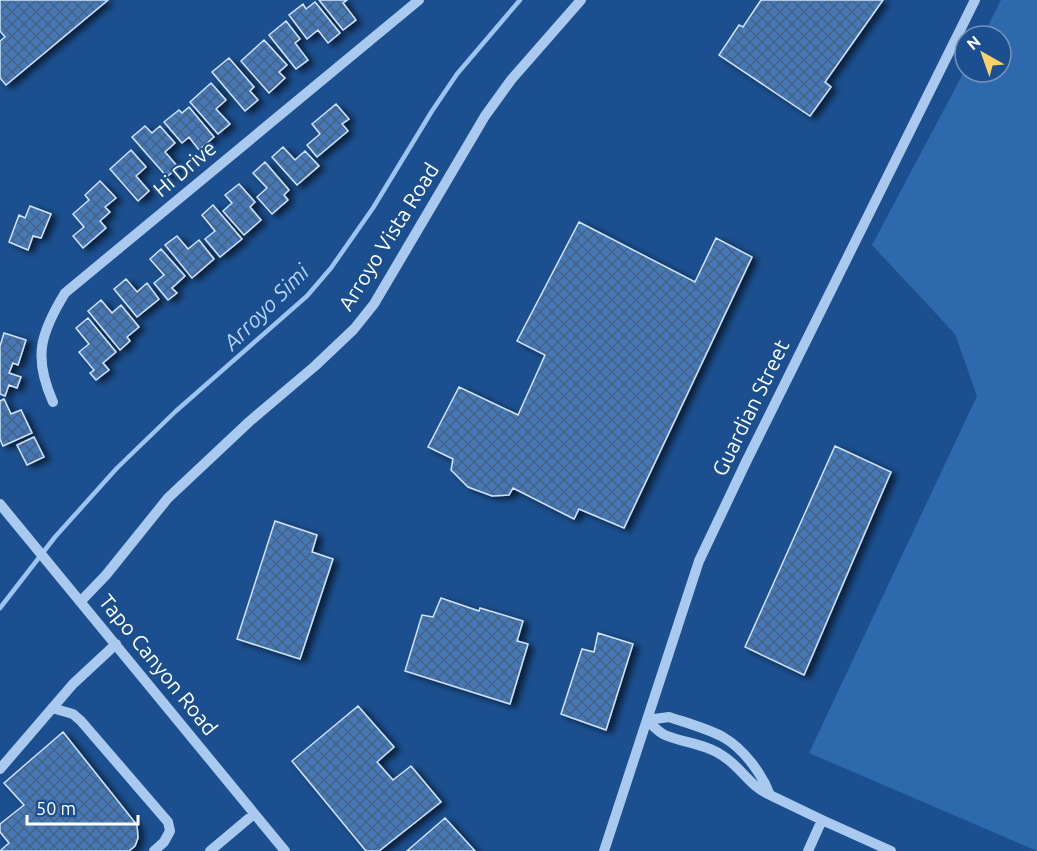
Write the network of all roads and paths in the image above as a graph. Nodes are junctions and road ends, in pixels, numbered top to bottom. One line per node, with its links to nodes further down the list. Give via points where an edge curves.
1 (419, 0): 4 (street, Hi Drive, via 65,293 49,320 42,343 45,384)
2 (581, 0): 6 (street, Arroyo Vista Road, via 485,116 374,304 354,329 168,498)
3 (975, 0): 9 (street, Guardian Street, via 699,561)
4 (53, 402)
5 (0, 504): 6 (street, Tapo Canyon Road)
6 (81, 601): 7 (street, Tapo Canyon Road)
7 (117, 644): 8 (street); 12 (street, Tapo Canyon Road)
8 (52, 708): 10 (street); 14 (street, via 81,721 168,822 170,831)
9 (646, 720): 11 (street, via 663,735 722,755 756,788); 11 (street, via 669,717 725,738 765,779); 17 (street, Guardian Street)
10 (0, 769)
11 (770, 795): 13 (street)
12 (254, 814): 15 (street); 16 (street, Tapo Canyon Road)
13 (822, 820): 18 (street); 19 (street)
14 (153, 851)
15 (210, 851)
16 (285, 851)
17 (604, 851)
18 (808, 851)
19 (891, 851)

